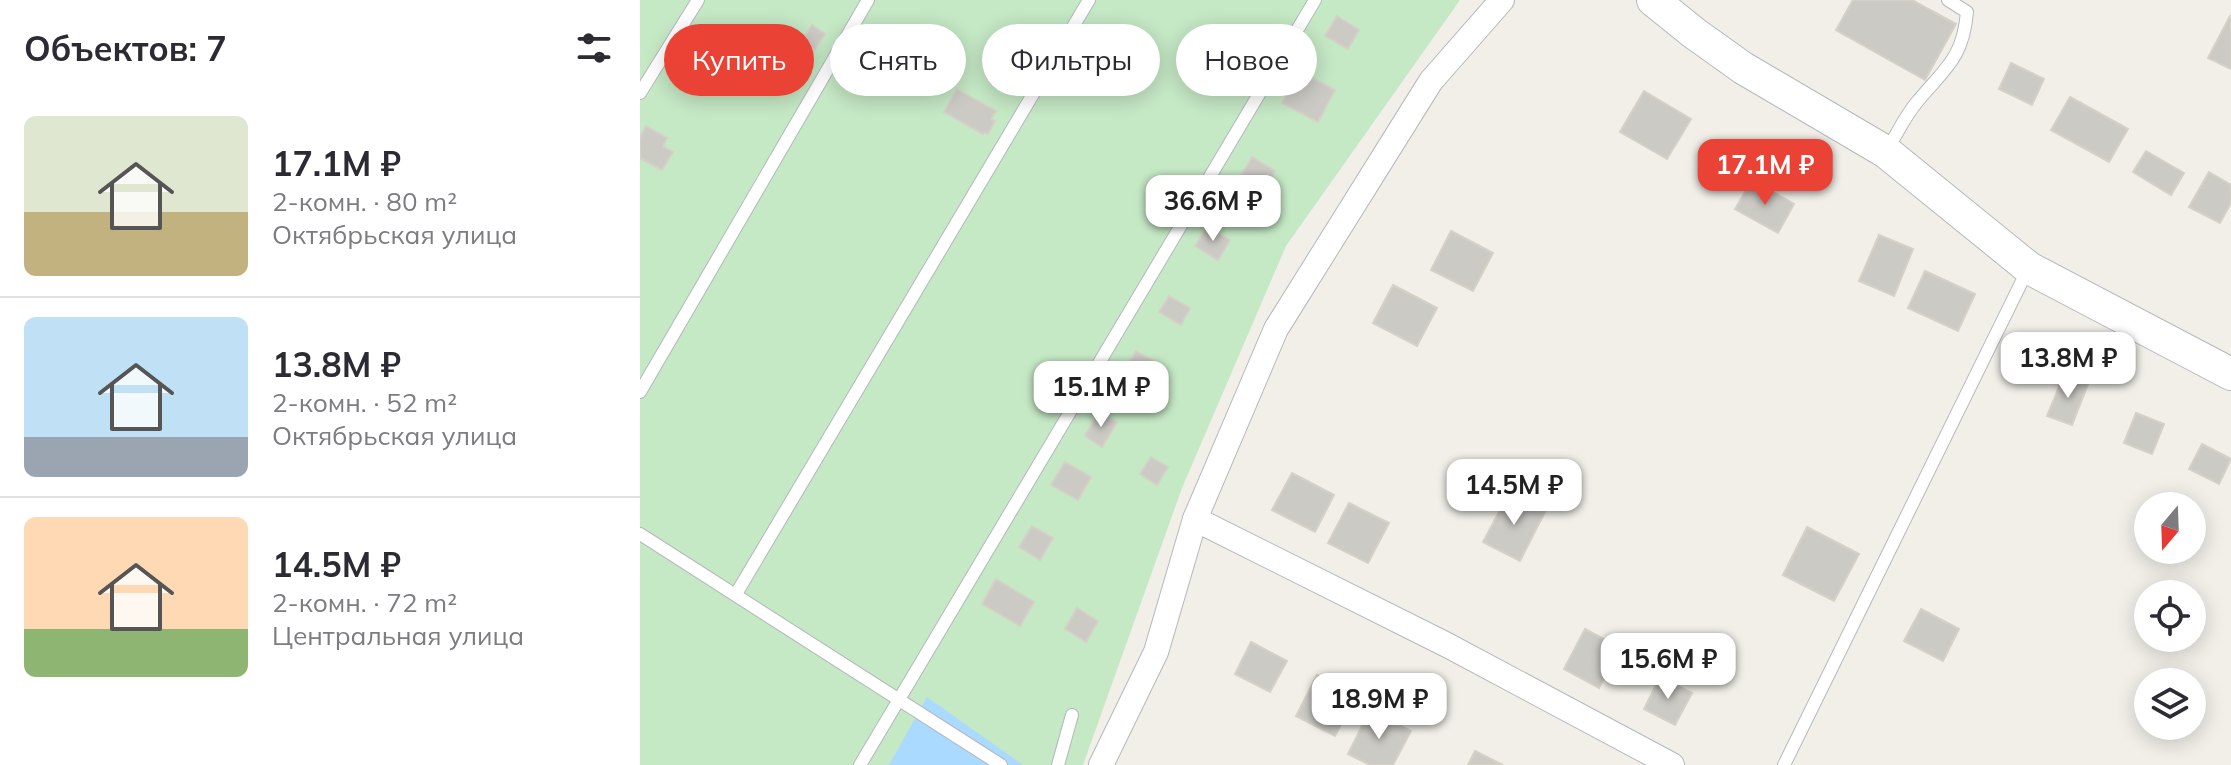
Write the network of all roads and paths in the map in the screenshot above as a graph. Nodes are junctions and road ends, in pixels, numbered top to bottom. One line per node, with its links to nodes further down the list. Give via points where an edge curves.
1 (698, 0): 8 (lane)
2 (868, 0): 12 (lane)
3 (1089, 0): 15 (lane)
4 (1315, 0): 16 (lane)
5 (1502, 0): 13 (street, via 1431,81 1276,329)
6 (1948, 0): 9 (lane, via 1967,12 1965,33 1948,70 1915,103)
7 (1662, 3): 9 (street, via 1743,68)
8 (640, 93)
9 (1886, 152): 10 (street)
10 (2029, 268): 11 (street); 23 (lane)
11 (2231, 374)
12 (640, 392)
13 (1195, 519): 21 (street, via 1156,652); 22 (street)
14 (640, 534): 15 (lane)
15 (736, 594): 16 (lane)
16 (900, 698): 18 (lane); 19 (lane)
17 (1072, 715): 20 (lane)
18 (860, 765)
19 (1001, 765)
20 (1058, 765)
21 (1101, 765)
22 (1672, 765)
23 (1784, 765)

